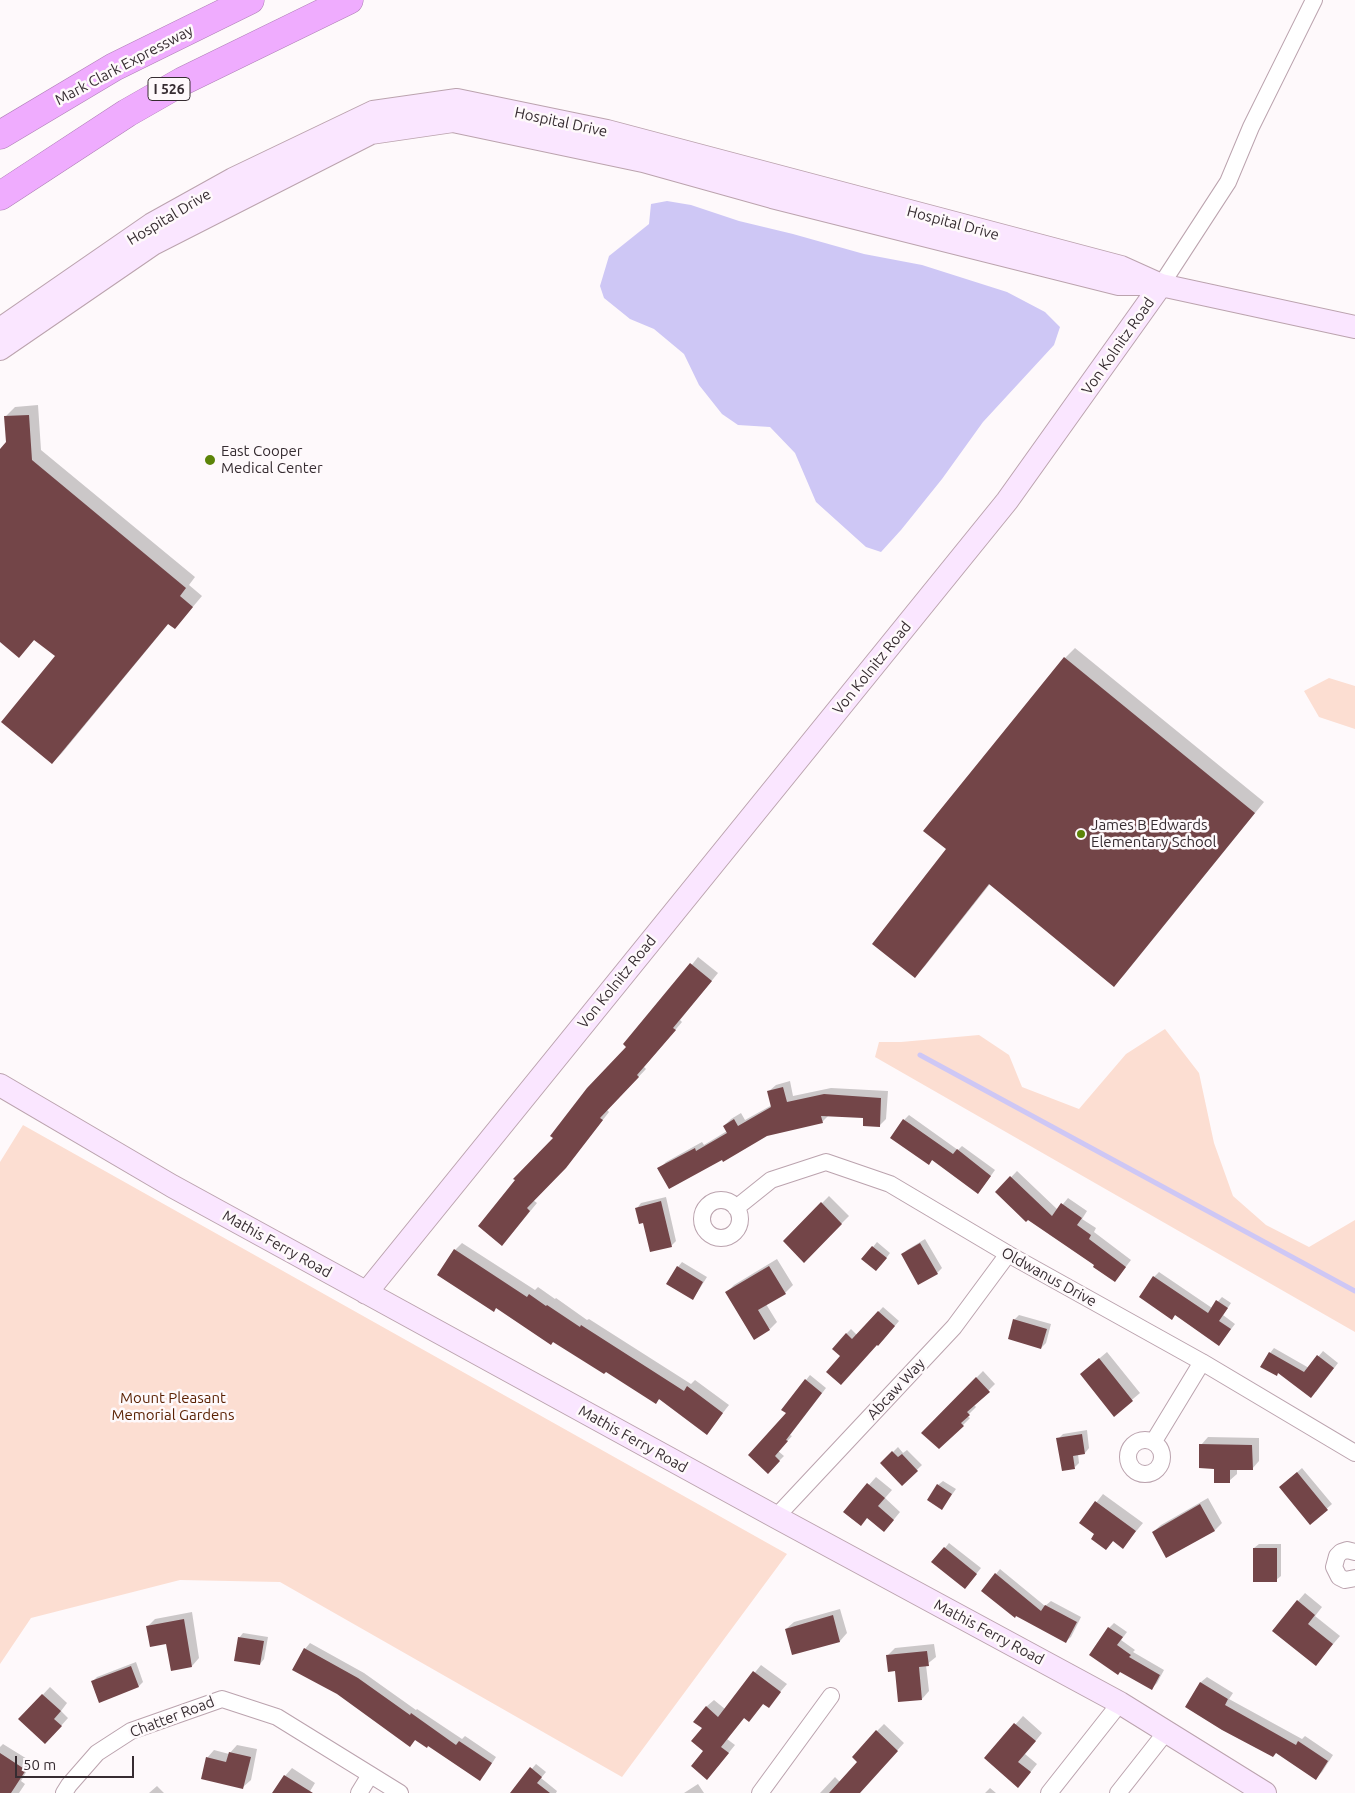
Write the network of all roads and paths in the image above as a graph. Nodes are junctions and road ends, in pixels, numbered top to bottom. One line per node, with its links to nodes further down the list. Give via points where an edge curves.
1 (250, 0): 4 (highway, Mark Clark Expressway, via 114,68)
2 (349, 0): 5 (highway, I 526, via 184,81 119,118)
3 (1314, 0): 6 (street, Von Kolnitz Road, via 1228,182)
4 (0, 135)
5 (0, 196)
6 (1161, 284): 7 (street, Hospital Drive); 8 (street, Hospital Drive, via 1121,267 625,136 457,100 373,112 233,180 152,224); 9 (street, Hospital Drive, via 1119,284 772,197 644,161 452,121 362,137 153,244); 13 (street, Von Kolnitz Road, via 1007,501)
7 (1355, 327)
8 (0, 329)
9 (0, 349)
10 (0, 1085): 13 (street, Mathis Ferry Road, via 172,1186)
11 (736, 1208): 12 (street, Oldwanus Drive, via 771,1180 826,1162 890,1184)
12 (1008, 1254): 14 (street, Oldwanus Drive); 17 (street, Abcaw Way, via 954,1327)
13 (366, 1293): 17 (street, Mathis Ferry Road)
14 (1202, 1362): 15 (street); 16 (street, Oldwanus Drive)
15 (1154, 1441)
16 (1355, 1453)
17 (776, 1517): 21 (street, Mathis Ferry Road)
18 (1355, 1552): 19 (street, via 1341,1552 1334,1567 1339,1577 1345,1580)
19 (1355, 1578)
20 (831, 1696): 27 (street)
21 (1120, 1703): 22 (street, Mathis Ferry Road); 28 (street)
22 (1166, 1732): 29 (street); 30 (street, Mathis Ferry Road)
23 (370, 1774): 24 (street, Chatter Road, via 277,1717 222,1699 131,1731 97,1753); 25 (street); 26 (street, Chatter Road)
24 (64, 1793)
25 (359, 1793)
26 (400, 1793)
27 (760, 1793)
28 (1049, 1793)
29 (1118, 1793)
30 (1265, 1793)

